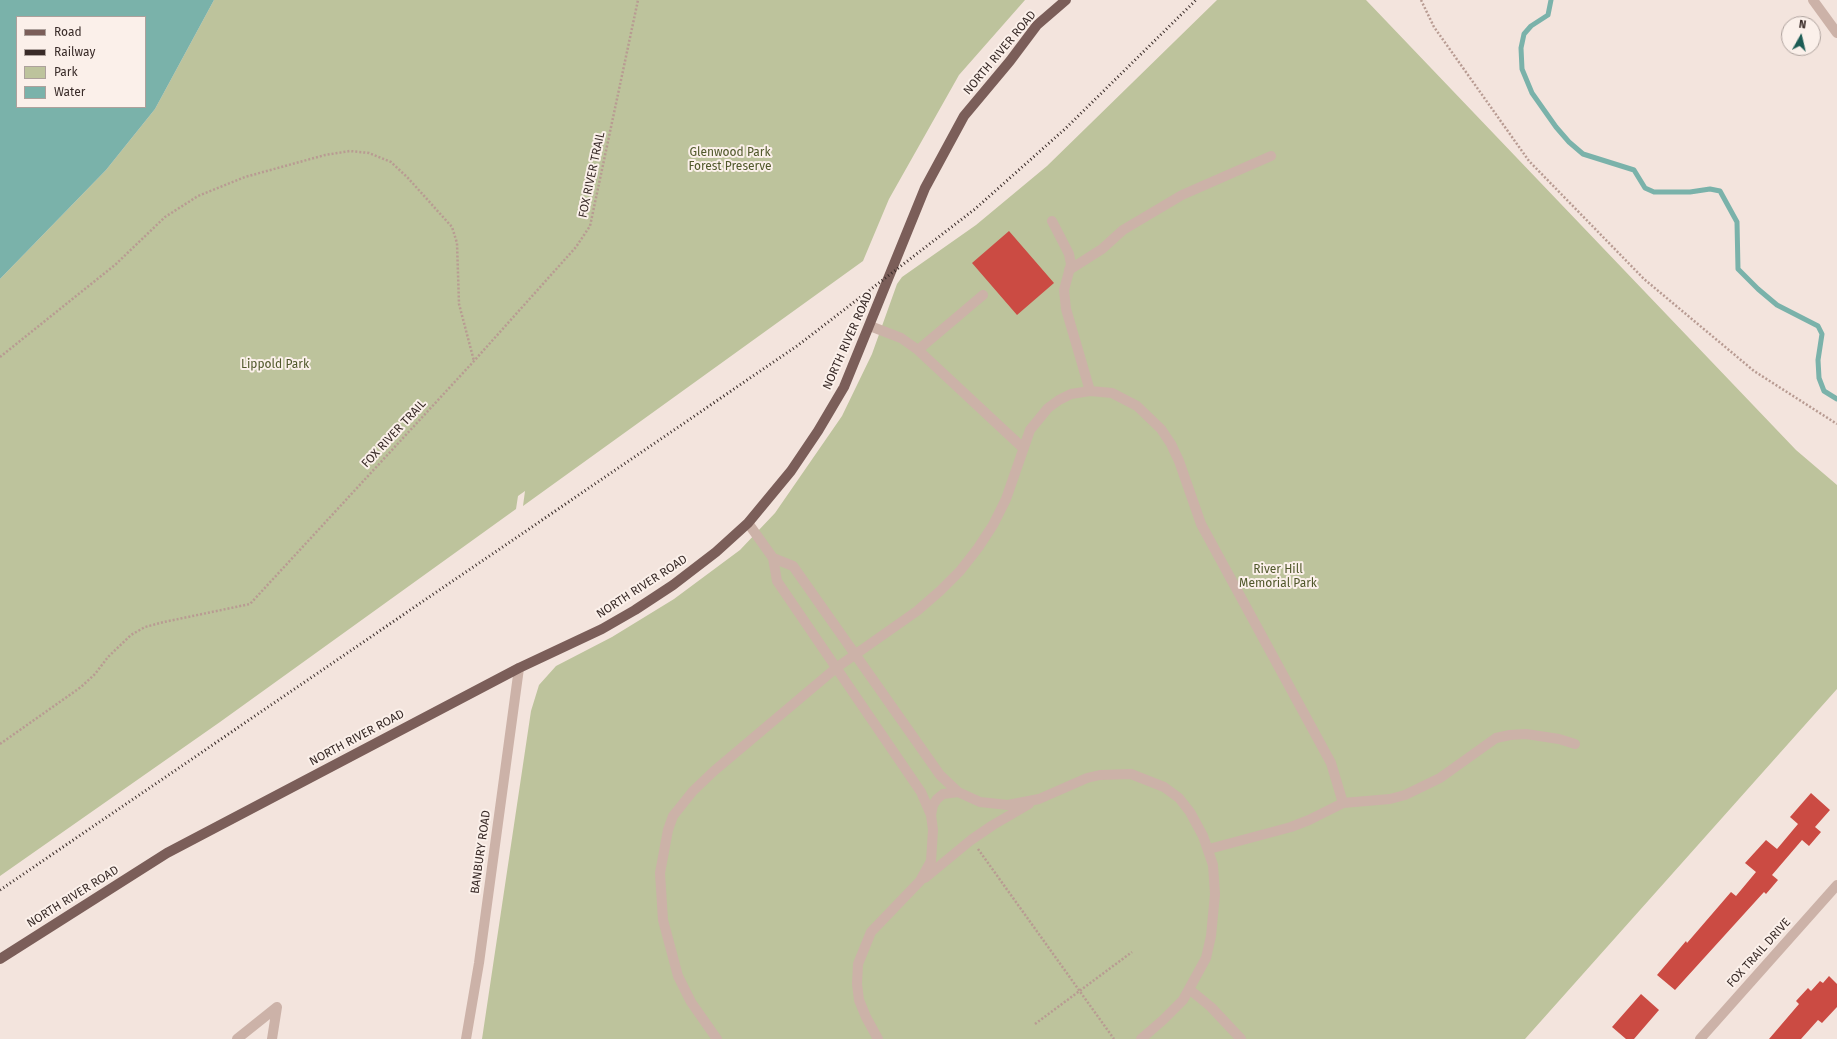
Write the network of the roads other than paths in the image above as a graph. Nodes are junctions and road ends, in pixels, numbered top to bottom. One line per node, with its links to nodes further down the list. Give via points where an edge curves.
1 (1066, 0): 8 (main road, NORTH RIVER ROAD, via 1037,25 964,116 926,188)
2 (1813, 0): 3 (street)
3 (1837, 33)
4 (1271, 156): 6 (street, via 1182,195 1123,230 1102,250)
5 (1052, 221): 6 (street, via 1069,254)
6 (1069, 270): 10 (street, via 1064,290 1066,309)
7 (983, 294): 9 (street)
8 (870, 326): 9 (street, via 901,338); 12 (main road, NORTH RIVER ROAD, via 844,388 818,431 791,471)
9 (918, 350): 11 (street)
10 (1090, 391): 11 (street, via 1072,394 1048,408 1030,430); 20 (street, via 1112,393 1137,406 1161,429 1171,444 1201,524 1321,743 1336,776)
11 (1023, 448): 14 (street, via 1006,499 993,525 960,571 917,611)
12 (748, 523): 13 (street); 15 (main road, NORTH RIVER ROAD, via 716,552 635,610 602,629)
13 (773, 558): 14 (street, via 794,566); 16 (street, via 777,581)
14 (856, 655): 16 (street); 18 (street, via 940,775)
15 (519, 668): 25 (main road, NORTH RIVER ROAD, via 167,853); 29 (street, BANBURY ROAD, via 479,963)
16 (836, 668): 21 (street, via 921,792); 30 (street, via 714,771 681,805 673,816 668,830 660,874 660,892 669,950 691,1002)
17 (1575, 744): 20 (street, via 1542,736 1510,734 1496,738 1440,778 1405,795 1390,799)
18 (958, 792): 19 (street, via 980,802 994,804 1008,805); 21 (street, via 944,794 937,799 932,805)
19 (1039, 799): 22 (street, via 1086,778 1131,774 1164,787 1179,798 1197,823); 23 (street, via 971,840)
20 (1343, 803): 22 (street, via 1291,827)
21 (931, 815): 23 (street, via 932,860)
22 (1209, 849): 26 (street, via 1215,878 1214,915 1206,958)
23 (920, 881): 31 (street, via 871,932 858,964 856,984 859,1000)
24 (1837, 885): 34 (street, FOX TRAIL DRIVE)
25 (0, 959)
26 (1189, 989): 32 (street, via 1163,1020); 33 (street, via 1211,1007)
27 (237, 1039): 28 (street, via 277,1007)
28 (272, 1039)
29 (466, 1039)
30 (717, 1039)
31 (878, 1039)
32 (1141, 1039)
33 (1241, 1039)
34 (1700, 1039)

